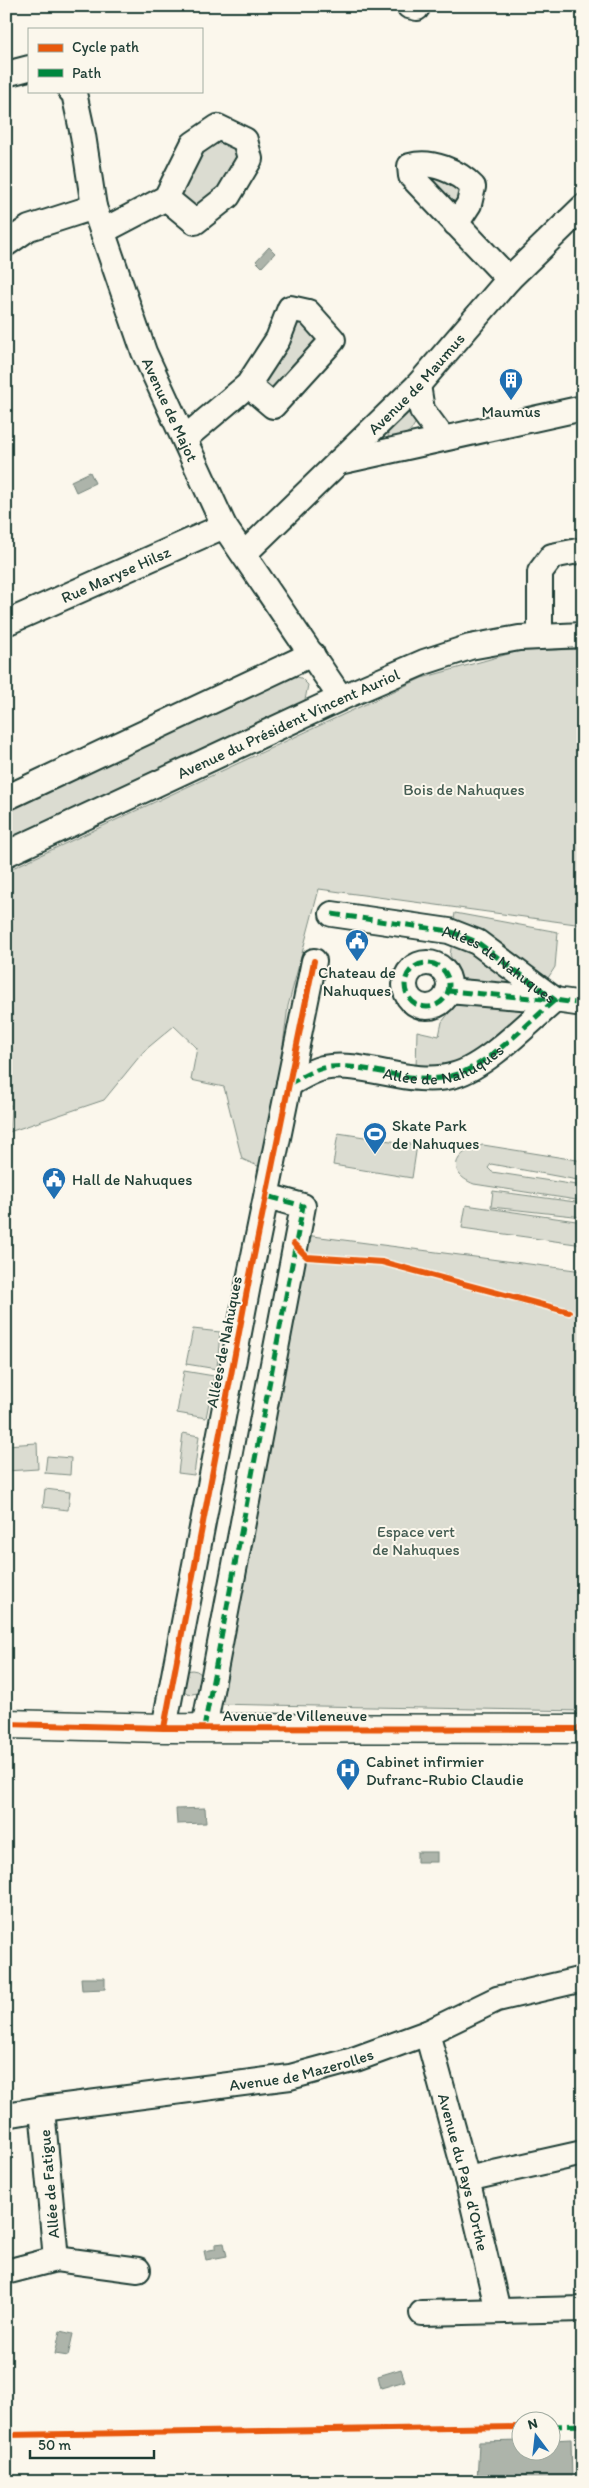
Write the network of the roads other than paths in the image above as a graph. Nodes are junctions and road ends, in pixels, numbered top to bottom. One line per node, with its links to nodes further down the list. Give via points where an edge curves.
1 (409, 6): 2 (street)
2 (418, 6)
3 (28, 68): 4 (street)
4 (6, 74)
5 (72, 92): 7 (street, Avenue de Majot)
6 (166, 198): 10 (street)
7 (94, 207): 10 (street, Avenue de Majot); 11 (street, via 29,228)
8 (583, 207): 12 (street, Avenue de Maumus)
9 (456, 224): 12 (street)
10 (103, 231): 17 (street, Avenue de Majot, via 144,352)
11 (6, 244)
12 (509, 279): 14 (street, Avenue de Maumus)
13 (248, 384): 17 (street)
14 (418, 385): 16 (street, via 422,410); 18 (street, Avenue de Maumus)
15 (583, 408): 16 (street)
16 (442, 437): 18 (street)
17 (185, 438): 19 (street, Avenue de Majot)
18 (339, 462): 21 (street, Avenue de Maumus)
19 (224, 526): 21 (street, Avenue de Majot); 22 (street, Rue Maryse Hilsz)
20 (583, 550): 24 (street, via 552,556 540,572)
21 (245, 553): 25 (street, Avenue de Majot)
22 (6, 623)
23 (583, 635): 24 (street, Avenue du Président Vincent Auriol)
24 (540, 636): 26 (street, Avenue du Président Vincent Auriol, via 470,647 424,662)
25 (312, 654): 26 (street, Avenue de Majot); 27 (street)
26 (341, 698): 28 (street, Avenue du Président Vincent Auriol)
27 (6, 798)
28 (6, 854)
29 (332, 914): 32 (street, Allées de Nahuques, via 449,931 477,942)
30 (314, 961): 34 (street, Allées de Nahuques)
31 (448, 990): 32 (street, Allées de Nahuques)
32 (556, 1000): 33 (street); 34 (street, Allée de Nahuques, via 484,1060 457,1075 429,1080 339,1067 312,1071)
33 (583, 1004)
34 (289, 1084): 35 (street, Allées de Nahuques)
35 (267, 1196): 37 (street, Allées de Nahuques); 38 (street, via 303,1206)
36 (6, 1724): 37 (main road, Avenue de Villeneuve)
37 (164, 1728): 38 (main road, Avenue de Villeneuve)
38 (204, 1728): 39 (main road, Avenue de Villeneuve)
39 (583, 1729)
40 (583, 1979): 41 (street, Avenue de Mazerolles, via 497,1999)
41 (427, 2033): 42 (street, Avenue de Mazerolles, via 353,2060 290,2077); 45 (street, Avenue du Pays d'Orthe)
42 (42, 2109): 43 (street, Avenue de Mazerolles); 46 (street, Allée de Fatigue)
43 (6, 2115)
44 (583, 2153): 45 (street)
45 (467, 2180): 50 (street, Avenue du Pays d'Orthe)
46 (56, 2259): 47 (street, Allée de Fatigue); 48 (street, Allée de Fatigue)
47 (138, 2270)
48 (6, 2272)
49 (583, 2309): 50 (street)
50 (498, 2311): 51 (street)
51 (422, 2313)

